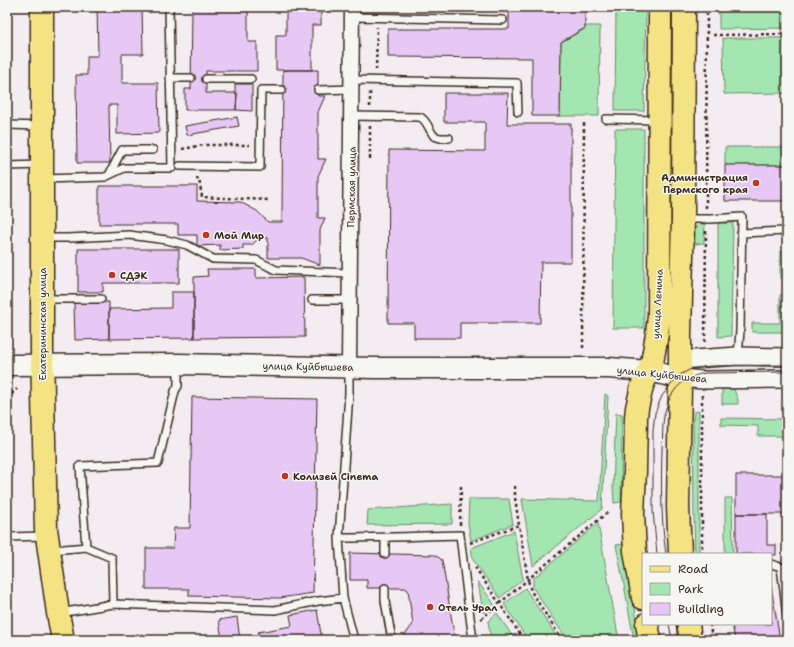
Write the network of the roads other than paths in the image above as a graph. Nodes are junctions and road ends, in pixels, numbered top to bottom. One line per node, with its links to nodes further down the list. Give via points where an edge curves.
1 (42, 7): 19 (main road, Екатерининская улица)
2 (169, 7): 7 (lane)
3 (660, 7): 17 (main road, улица Ленина)
4 (684, 7): 26 (main road)
5 (352, 12): 6 (lane); 11 (street, Пермская улица)
6 (503, 20)
7 (170, 78): 8 (lane); 25 (lane, via 172,168 124,168)
8 (192, 78)
9 (206, 79): 10 (lane)
10 (251, 79)
11 (352, 85): 13 (lane); 14 (lane, via 517,83); 15 (street, Пермская улица)
12 (282, 90): 23 (lane, via 261,90 260,167)
13 (318, 90)
14 (518, 112)
15 (351, 116): 20 (lane, via 420,117 434,136); 30 (street, Пермская улица)
16 (606, 120): 17 (lane)
17 (660, 120): 41 (main road, улица Ленина, via 659,316)
18 (7, 125): 19 (lane)
19 (42, 126): 24 (main road, Екатерининская улица)
20 (449, 138)
21 (153, 150): 25 (lane, via 122,150)
22 (8, 166): 24 (lane)
23 (180, 166)
24 (42, 172): 25 (lane, via 105,177); 29 (main road, Екатерининская улица)
25 (109, 175)
26 (683, 219): 28 (lane, via 742,218); 42 (main road)
27 (787, 231): 28 (lane)
28 (741, 233): 35 (lane)
29 (42, 238): 30 (lane, via 130,235 187,245 213,259 256,260 276,270); 31 (main road, Екатерининская улица)
30 (350, 273): 34 (street, Пермская улица)
31 (42, 299): 32 (lane); 37 (main road, Екатерининская улица)
32 (101, 299)
33 (312, 300): 34 (lane)
34 (350, 300): 40 (street, Пермская улица)
35 (738, 356): 36 (street, улица Куйбышева); 42 (street, улица Куйбышева)
36 (787, 357)
37 (43, 364): 38 (main road, улица Куйбышева); 39 (main road, улица Куйбышева); 49 (main road, Екатерининская улица)
38 (178, 364): 40 (main road, улица Куйбышева); 50 (lane, via 178,386 158,464 80,466)
39 (7, 365)
40 (349, 367): 41 (main road, улица Куйбышева); 48 (lane)
41 (650, 367): 42 (main road, улица Куйбышева); 56 (main road, улица Ленина, via 637,408 633,514 635,551)
42 (680, 369): 44 (street, улица Куйбышева); 45 (main road)
43 (787, 379): 44 (street, улица Куйбышева)
44 (703, 385): 45 (street, via 698,382 687,388)
45 (679, 405): 51 (main road)
46 (7, 537): 49 (lane)
47 (385, 537): 48 (lane); 52 (lane); 66 (lane, via 460,535)
48 (338, 538): 57 (lane)
49 (48, 543): 50 (lane, via 76,548); 59 (main road, Екатерининская улица)
50 (86, 547): 58 (lane, via 112,558)
51 (680, 553)
52 (385, 554)
53 (772, 564): 54 (lane)
54 (784, 568): 60 (lane)
55 (385, 588): 65 (lane)
56 (642, 592)
57 (343, 598): 58 (lane, via 275,610); 64 (lane)
58 (113, 604): 59 (lane)
59 (58, 613): 63 (main road, Екатерининская улица)
60 (787, 615)
61 (647, 625): 67 (main road)
62 (688, 625): 68 (main road)
63 (63, 640)
64 (354, 640)
65 (392, 640)
66 (474, 640)
67 (650, 640)
68 (690, 640)

